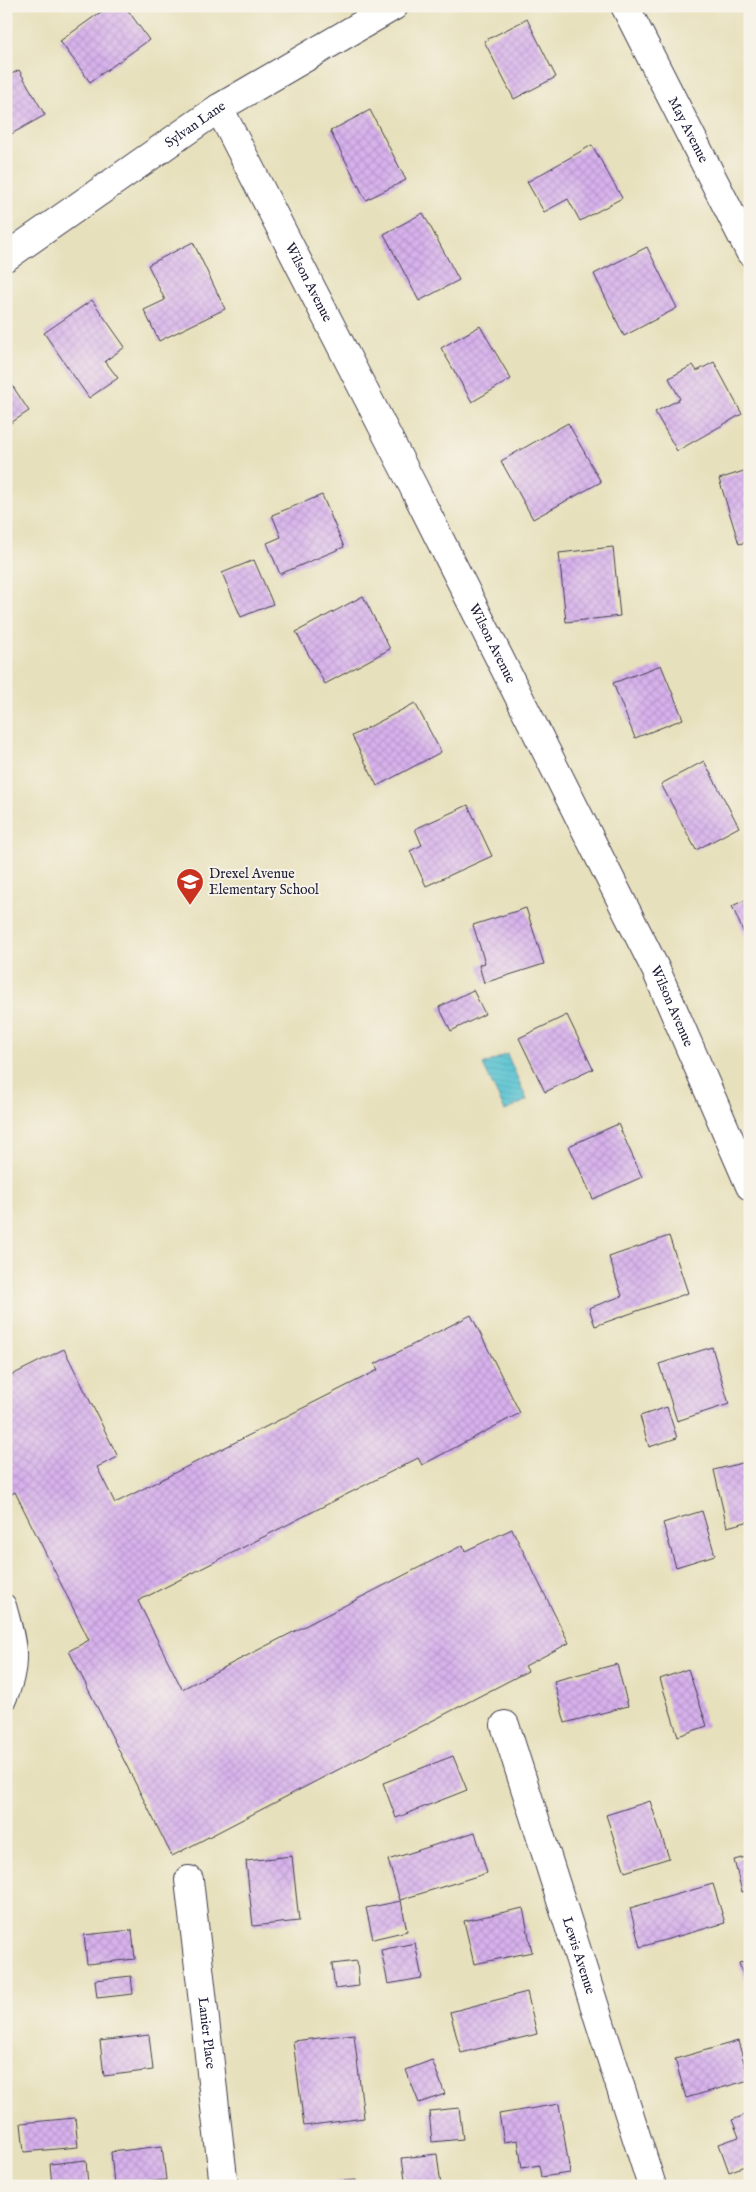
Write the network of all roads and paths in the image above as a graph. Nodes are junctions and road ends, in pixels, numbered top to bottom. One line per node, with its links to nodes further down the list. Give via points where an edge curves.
1 (394, 6): 3 (street, Sylvan Lane)
2 (625, 6): 4 (street, May Avenue)
3 (219, 108): 5 (street, Sylvan Lane); 6 (street, Wilson Avenue, via 656,970)
4 (750, 252)
5 (6, 257)
6 (750, 1186)
7 (6, 1604): 8 (lane, via 17,1644 15,1682)
8 (6, 1701)
9 (505, 1725): 12 (street, Lewis Avenue)
10 (189, 1880): 11 (street, Lanier Place)
11 (224, 2186)
12 (652, 2186)

